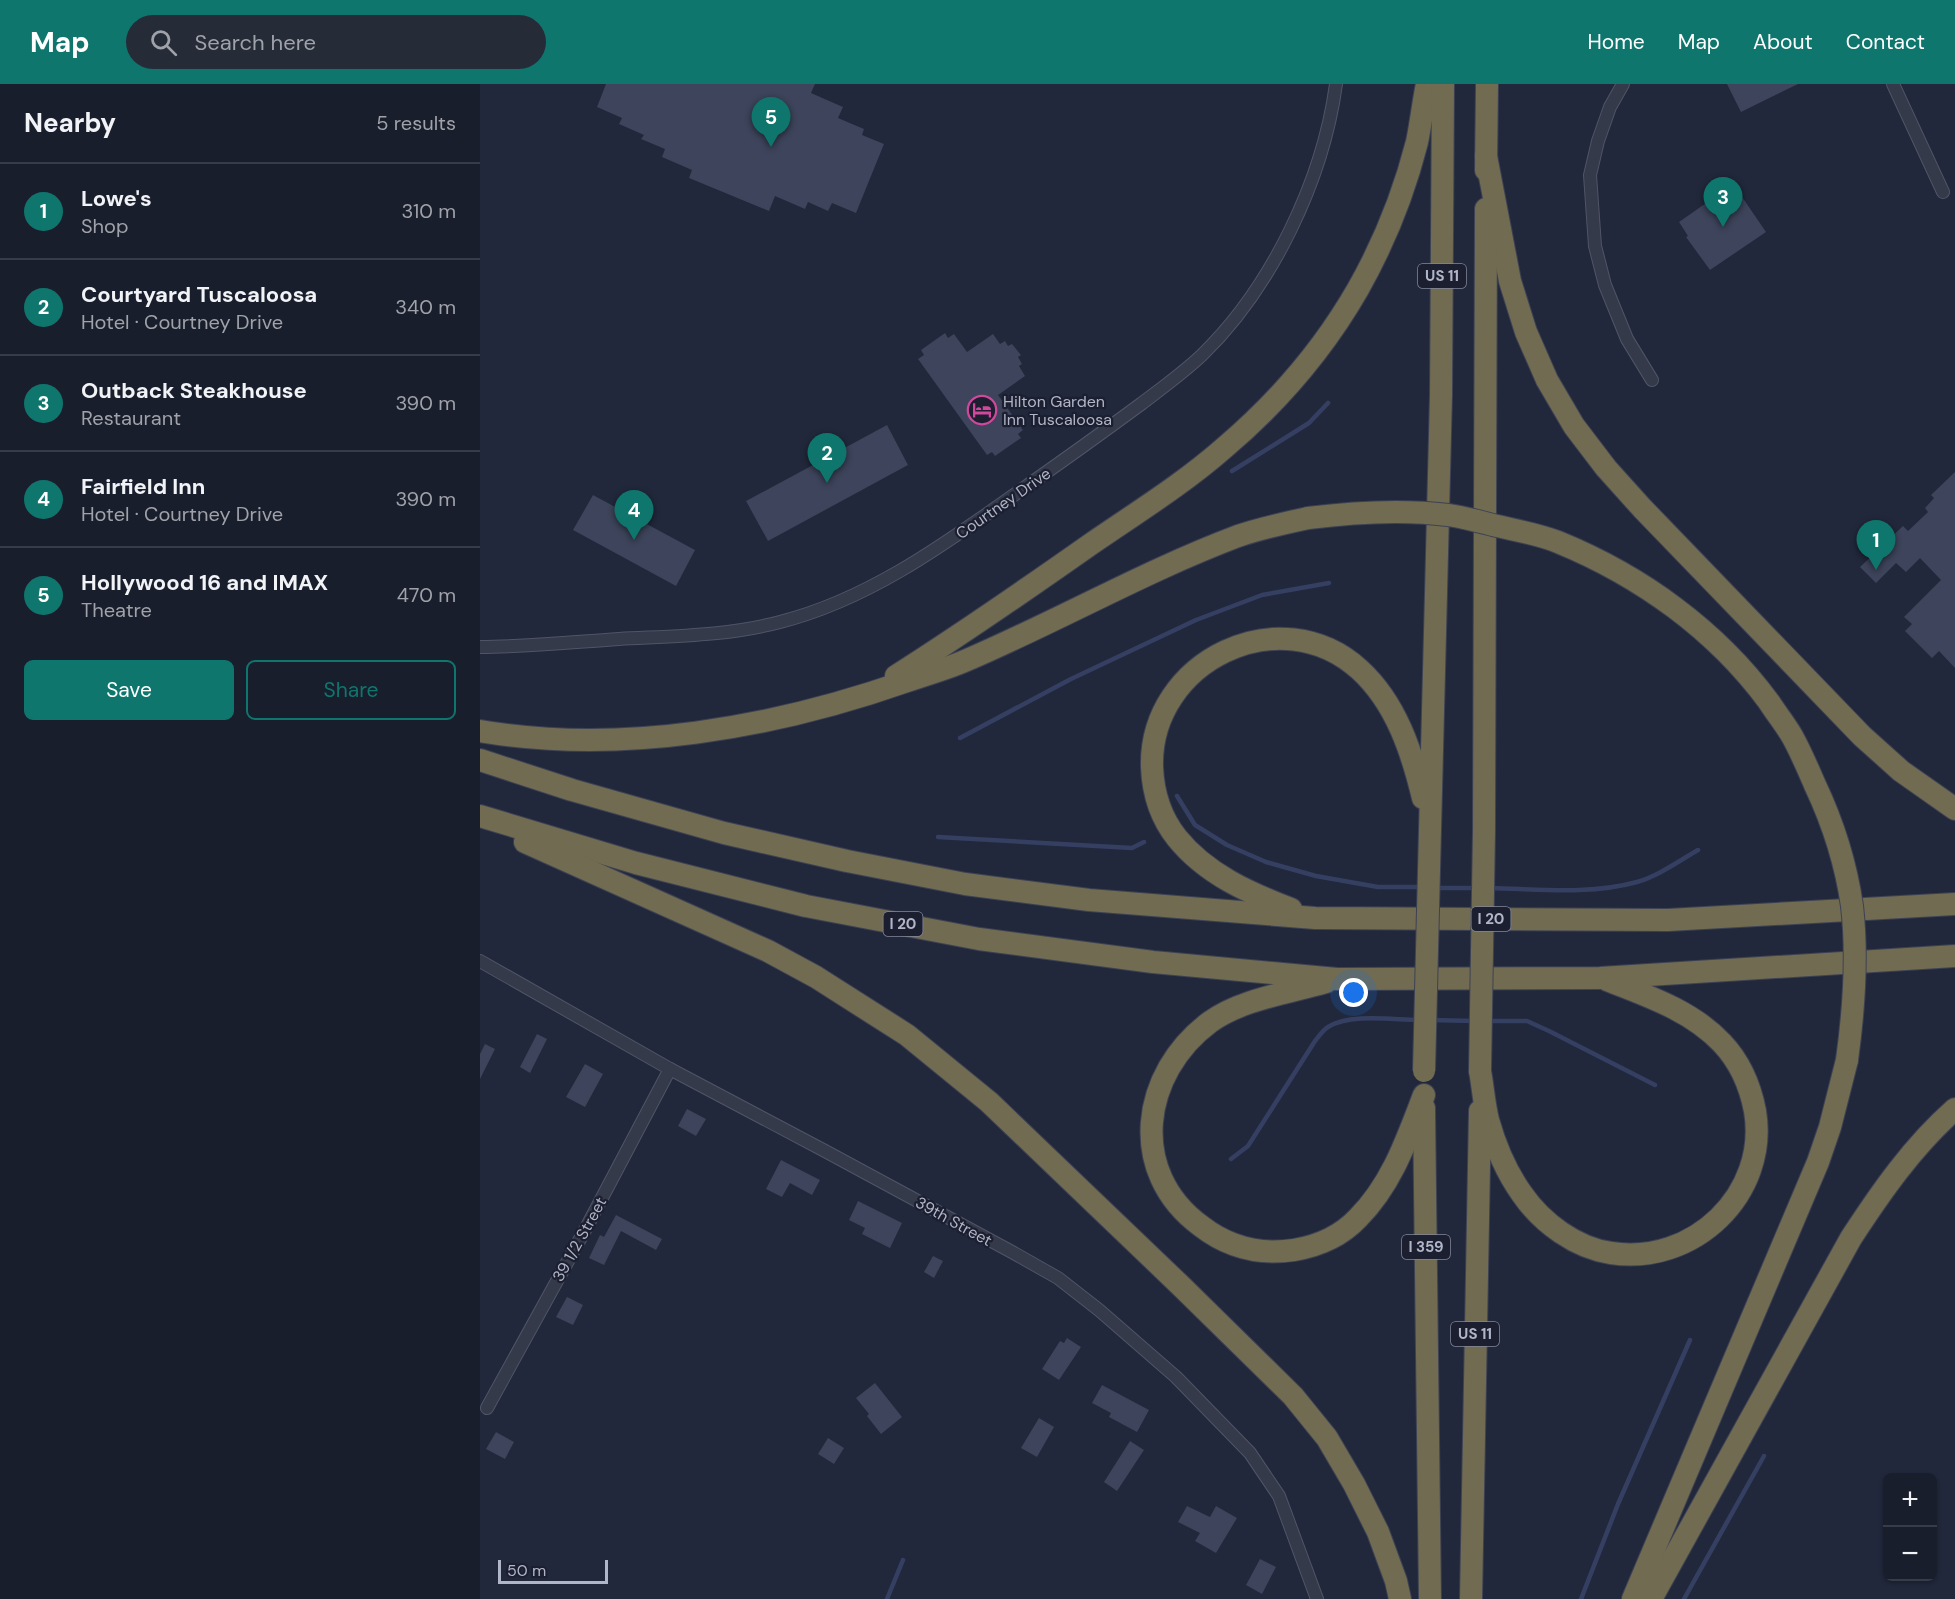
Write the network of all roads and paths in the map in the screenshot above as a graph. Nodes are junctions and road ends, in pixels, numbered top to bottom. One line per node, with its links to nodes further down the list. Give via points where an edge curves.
1 (1336, 84): 10 (street, Courtney Drive, via 1322,151 1303,201 1253,294 1221,335 1183,372 1100,435 926,556 831,606 729,633)
2 (1428, 84): 11 (highway, via 1417,141 1382,241 1330,333 1298,375 1223,450 1181,482 964,633)
3 (1443, 84): 17 (highway, US 11, via 1441,395)
4 (1487, 84): 7 (highway, US 11)
5 (1623, 84): 9 (street, via 1607,116 1590,175 1595,246 1605,285 1627,339)
6 (1893, 84): 8 (street)
7 (1486, 156): 14 (highway, via 1510,281 1526,332 1574,426 1642,508 1862,736 1901,771); 25 (highway, US 11, bridge)
8 (1943, 192)
9 (1652, 380)
10 (480, 647)
11 (863, 697): 12 (highway, via 778,719 669,735 559,740); 33 (highway, bridge, via 966,661 1239,536 1308,518 1379,511 1451,515 1557,542 1650,590 1732,657 1754,682 1791,735 1825,807 1847,877 1855,985 1847,1060 1818,1162)
12 (480, 731)
13 (480, 760): 19 (highway, I 20, via 713,830 933,878 1089,900)
14 (1955, 809)
15 (480, 816): 23 (highway, I 20, via 636,863 806,906 968,937 1153,962)
16 (480, 822): 30 (highway, via 807,971 907,1035 989,1102 1293,1396 1327,1438 1354,1484 1378,1532)
17 (1430, 830): 19 (highway, via 1407,742 1382,695 1359,669 1329,649 1276,639 1241,644 1206,661 1173,696 1154,740 1152,778 1163,817 1177,838 1210,869 1262,898); 26 (highway, I 359, bridge)
18 (1955, 904): 19 (highway, I 20, via 1668,920)
19 (1315, 918)
20 (1955, 956): 22 (highway, I 20)
21 (480, 961): 24 (street, 39th Street)
22 (1600, 978): 23 (highway, I 20); 25 (highway, via 1693,1019 1732,1055 1749,1086 1756,1120 1750,1172 1733,1204 1709,1228 1677,1246 1627,1255 1592,1248 1562,1233 1522,1194 1506,1166 1488,1120)
23 (1337, 979): 26 (highway, via 1256,1000 1233,1010 1212,1021 1181,1048 1158,1089 1151,1130 1156,1165 1172,1198 1211,1234 1243,1248 1279,1252 1314,1247 1345,1230 1370,1205 1401,1154)
24 (669, 1069): 28 (street, 39 1/2 Street); 29 (street, 39th Street, via 1012,1252 1058,1278 1099,1310 1176,1377 1250,1453 1279,1496)
25 (1480, 1071): 32 (highway, US 11)
26 (1424, 1095): 31 (highway, I 359)
27 (1955, 1109): 34 (highway, via 1912,1153 1851,1238)
28 (487, 1408)
29 (1317, 1599)
30 (1400, 1599)
31 (1430, 1599)
32 (1471, 1599)
33 (1633, 1599)
34 (1651, 1599)

